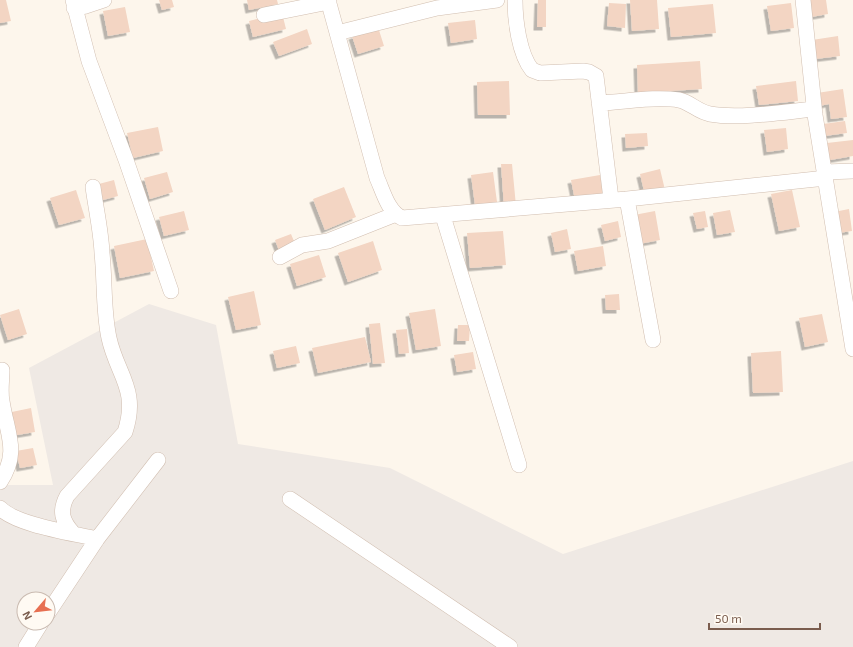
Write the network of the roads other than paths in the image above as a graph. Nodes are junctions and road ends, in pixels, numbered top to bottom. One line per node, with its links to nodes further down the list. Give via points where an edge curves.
1 (104, 0): 6 (street, via 86,6)
2 (496, 0): 8 (street, via 437,8)
3 (515, 0): 9 (street, via 515,23 532,70 540,73 582,71 593,74 598,80)
4 (803, 0): 10 (street)
5 (328, 1): 7 (street); 8 (street)
6 (74, 4): 19 (street, via 89,61)
7 (264, 15)
8 (337, 33): 16 (street, via 377,178)
9 (599, 103): 10 (street, via 680,100 699,111 720,115); 14 (street)
10 (814, 109): 12 (street)
11 (853, 171): 12 (street)
12 (825, 175): 15 (street); 21 (street)
13 (92, 187): 28 (street, via 102,252 109,339 125,379 130,401 125,432 67,496 62,505 63,519)
14 (611, 199): 15 (street); 17 (street)
15 (627, 199): 20 (street)
16 (396, 214): 17 (street, via 405,219); 18 (street, via 328,241 302,245)
17 (443, 216): 24 (street)
18 (280, 257)
19 (171, 291)
20 (654, 340)
21 (853, 349)
22 (2, 370): 25 (street, via 1,399 11,447 10,465)
23 (158, 460): 29 (street)
24 (519, 465)
25 (0, 482)
26 (290, 500): 33 (street)
27 (0, 508): 28 (street, via 9,516)
28 (73, 533): 29 (street)
29 (97, 539): 30 (street)
30 (56, 601)
31 (36, 631): 32 (street)
32 (26, 647)
33 (510, 647)

